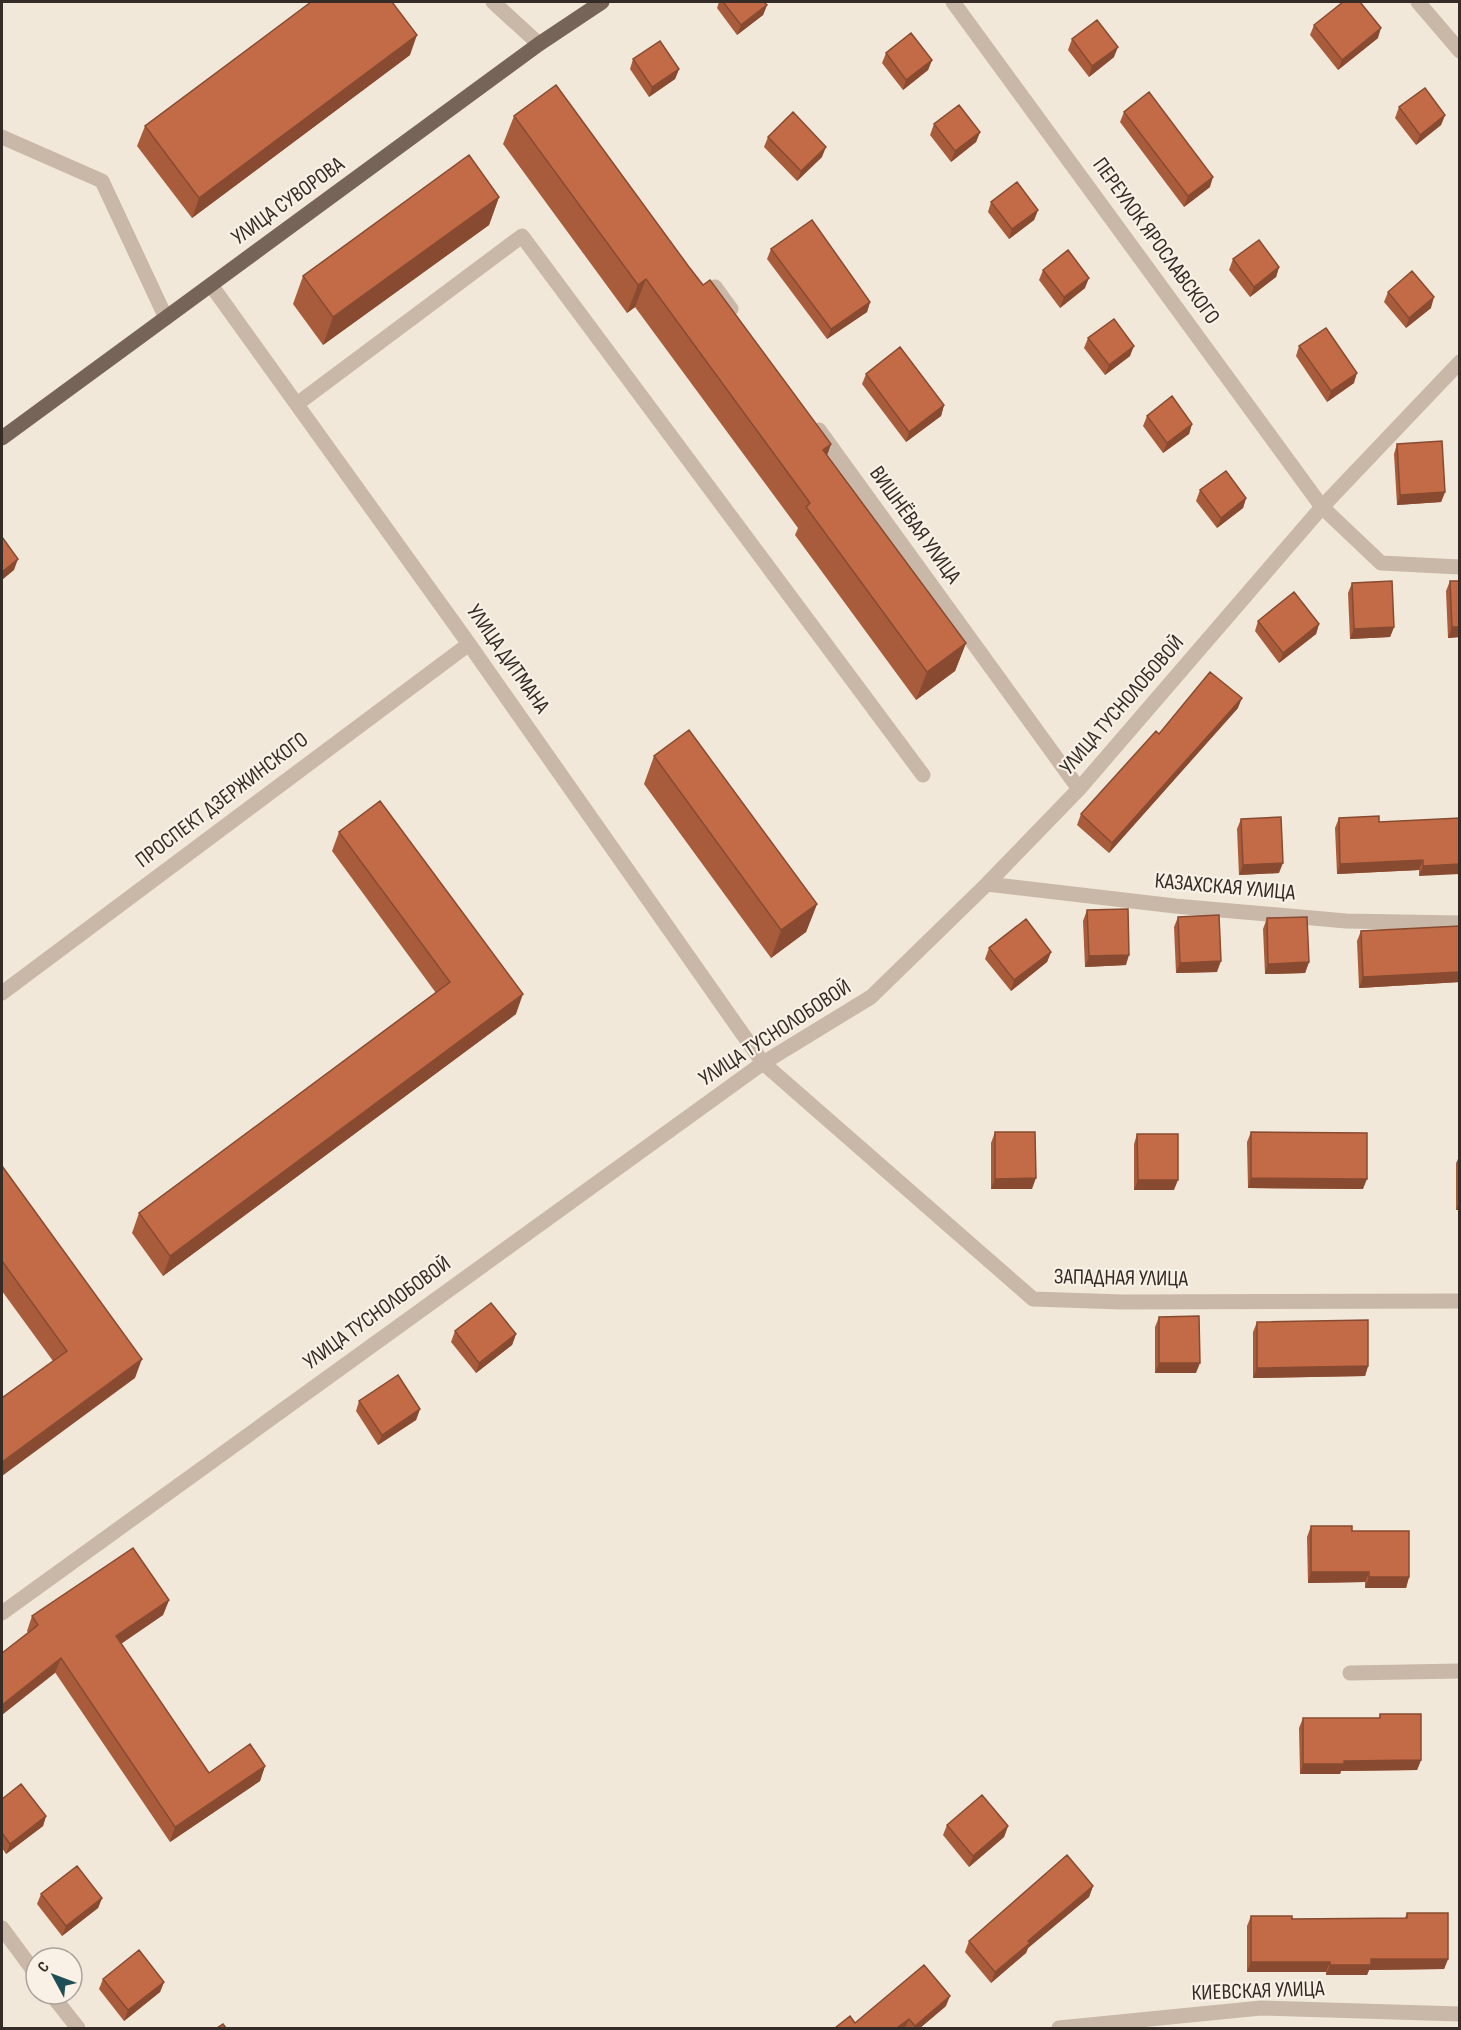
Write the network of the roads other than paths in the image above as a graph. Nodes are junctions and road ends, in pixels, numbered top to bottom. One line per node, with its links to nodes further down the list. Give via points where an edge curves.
1 (493, 2): 5 (street)
2 (602, 2): 5 (main road, УЛИЦА СУВОРОВА)
3 (952, 2): 16 (street, ПЕРЕУЛОК ЯРОСЛАВСКОГО)
4 (1418, 2): 6 (street)
5 (539, 44): 8 (main road, УЛИЦА СУВОРОВА)
6 (1460, 51)
7 (2, 137): 10 (street, via 102,181)
8 (211, 285): 10 (main road, УЛИЦА СУВОРОВА); 13 (street, УЛИЦА ДИТМАНА)
9 (715, 287): 11 (street)
10 (166, 318): 15 (main road, УЛИЦА СУВОРОВА)
11 (743, 325)
12 (1460, 362): 16 (street, УЛИЦА ТУСНОЛОБОВОЙ)
13 (297, 404): 18 (street, УЛИЦА ДИТМАНА); 19 (street, via 522,236)
14 (813, 422): 20 (street, ВИШНЁВАЯ УЛИЦА)
15 (2, 438)
16 (1322, 507): 17 (street, ПЕРЕУЛОК ЯРОСЛАВСКОГО, via 1381,563); 20 (street, УЛИЦА ТУСНОЛОБОВОЙ)
17 (1460, 567)
18 (470, 644): 23 (street, ПРОСПЕКТ ДЗЕРЖИНСКОГО); 24 (street, УЛИЦА ДИТМАНА)
19 (924, 775)
20 (1079, 789): 21 (street, УЛИЦА ТУСНОЛОБОВОЙ)
21 (987, 884): 22 (street, КАЗАХСКАЯ УЛИЦА, via 1346,921); 24 (street, УЛИЦА ТУСНОЛОБОВОЙ, via 871,997)
22 (1460, 922)
23 (2, 993)
24 (763, 1063): 25 (street, ЗАПАДНАЯ УЛИЦА, via 1033,1299); 26 (street, УЛИЦА ТУСНОЛОБОВОЙ)
25 (1460, 1301)
26 (2, 1612)
27 (1460, 1671): 28 (street)
28 (1350, 1673)
29 (2, 1928): 30 (street)
30 (24, 1958)
31 (61, 2006): 33 (street)
32 (1460, 2014): 34 (street, КИЕВСКАЯ УЛИЦА, via 1262,2008)
33 (78, 2028)
34 (1062, 2028)

